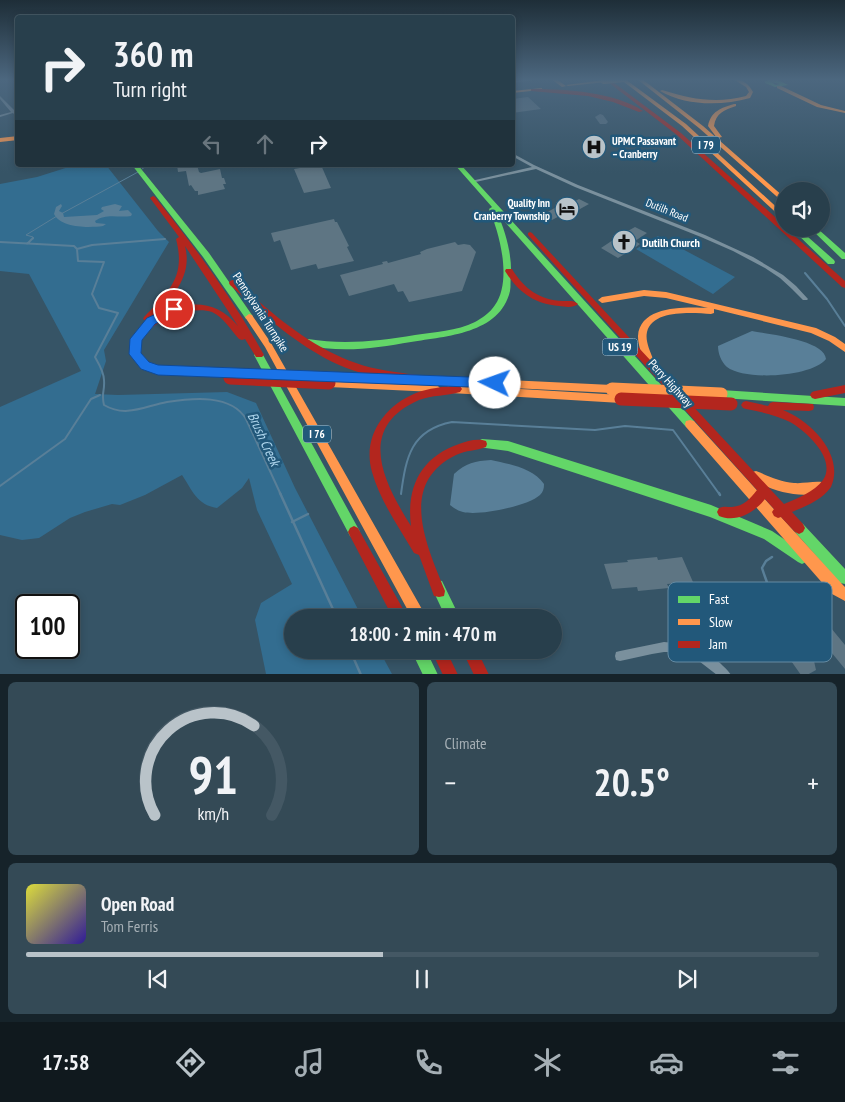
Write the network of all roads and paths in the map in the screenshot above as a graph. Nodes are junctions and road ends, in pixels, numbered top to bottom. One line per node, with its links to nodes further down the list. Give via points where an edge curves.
1 (640, 110): 10 (main road)
2 (650, 110): 10 (main road)
3 (665, 110): 21 (main road, I 79)
4 (681, 110): 12 (main road, I 79)
5 (720, 110): 12 (main road, via 710,121 713,130)
6 (14, 112): 7 (street)
7 (0, 116)
8 (15, 138): 9 (main road)
9 (0, 140)
10 (692, 146): 25 (main road)
11 (515, 156): 17 (street, Dutilh Road)
12 (738, 159): 20 (main road, I 79)
13 (129, 167): 22 (main road, Pennsylvania Turnpike / I 76)
14 (137, 167): 26 (main road, Pennsylvania Turnpike / I 76)
15 (460, 167): 18 (main road, Perry Highway / US 19)
16 (468, 167): 18 (main road, Perry Highway / US 19)
17 (537, 167): 18 (street); 32 (street, Dutilh Road, via 736,251 789,282)
18 (476, 180): 19 (main road, Perry Highway / US 19); 38 (main road, Perry Highway / US 19)
19 (483, 193): 28 (main road, via 501,229); 52 (main road, Perry Highway / US 19)
20 (775, 193)
21 (775, 210)
22 (174, 225): 39 (main road, via 185,255 183,272 171,294 136,331 129,346 130,358 137,366 152,373); 40 (main road, Pennsylvania Turnpike / I 76, via 224,296)
23 (804, 237): 29 (main road)
24 (823, 237): 27 (main road)
25 (798, 243): 30 (main road); 31 (main road)
26 (206, 254): 36 (main road, via 250,300); 63 (main road, Pennsylvania Turnpike / I 76, via 268,345)
27 (845, 257)
28 (506, 262): 34 (main road, via 513,280 526,293 549,303); 36 (main road, via 508,287 505,299 494,314 477,324 355,349 331,348)
29 (845, 276)
30 (845, 285)
31 (845, 291)
32 (805, 299)
33 (602, 300): 35 (main road, via 657,294)
34 (574, 304)
35 (762, 318): 37 (main road, via 813,330); 38 (main road, via 706,311 657,315 647,322 641,336 645,353)
36 (308, 342): 41 (main road, via 346,364)
37 (845, 349)
38 (654, 369): 49 (main road, Perry Highway / US 19)
39 (230, 375): 40 (main road, via 151,368 138,358 134,349 136,339 146,325 166,313 191,306 206,308 220,314 233,326); 42 (main road)
40 (271, 377): 62 (main road, Pennsylvania Turnpike / I 76)
41 (416, 379): 42 (main road); 45 (main road, bridge)
42 (329, 380): 43 (main road)
43 (457, 389): 47 (main road, bridge); 60 (main road, via 419,396 402,404 385,420 375,445 375,462 382,482)
44 (845, 389): 45 (main road, via 820,395)
45 (773, 397): 46 (main road)
46 (845, 402)
47 (746, 405): 48 (main road); 50 (main road, via 784,414 815,435 832,465 829,480)
48 (845, 409)
49 (747, 471): 50 (main road, via 788,489); 51 (main road, Perry Highway / US 19)
50 (823, 487): 53 (main road)
51 (764, 490): 52 (main road); 53 (main road, Perry Highway / US 19)
52 (757, 500): 54 (main road, via 752,507 741,512); 55 (main road, Perry Highway / US 19)
53 (783, 510): 55 (main road); 57 (main road, Perry Highway / US 19)
54 (711, 511): 56 (main road, via 768,535); 60 (main road, via 508,446 467,444 436,461 423,477 415,498 417,529)
55 (771, 516): 56 (main road, Perry Highway / US 19)
56 (825, 576): 58 (main road, Perry Highway / US 19)
57 (845, 578)
58 (831, 582)
59 (832, 584): 61 (main road, Perry Highway / US 19)
60 (439, 591): 64 (main road)
61 (845, 594)
62 (396, 609)
63 (415, 609)
64 (448, 609)
65 (668, 646): 66 (street)
66 (620, 656)
67 (423, 659): 71 (main road)
68 (443, 659): 72 (main road)
69 (474, 659): 73 (main road)
70 (712, 662): 74 (street)
71 (431, 674)
72 (451, 674)
73 (482, 674)
74 (726, 674)

